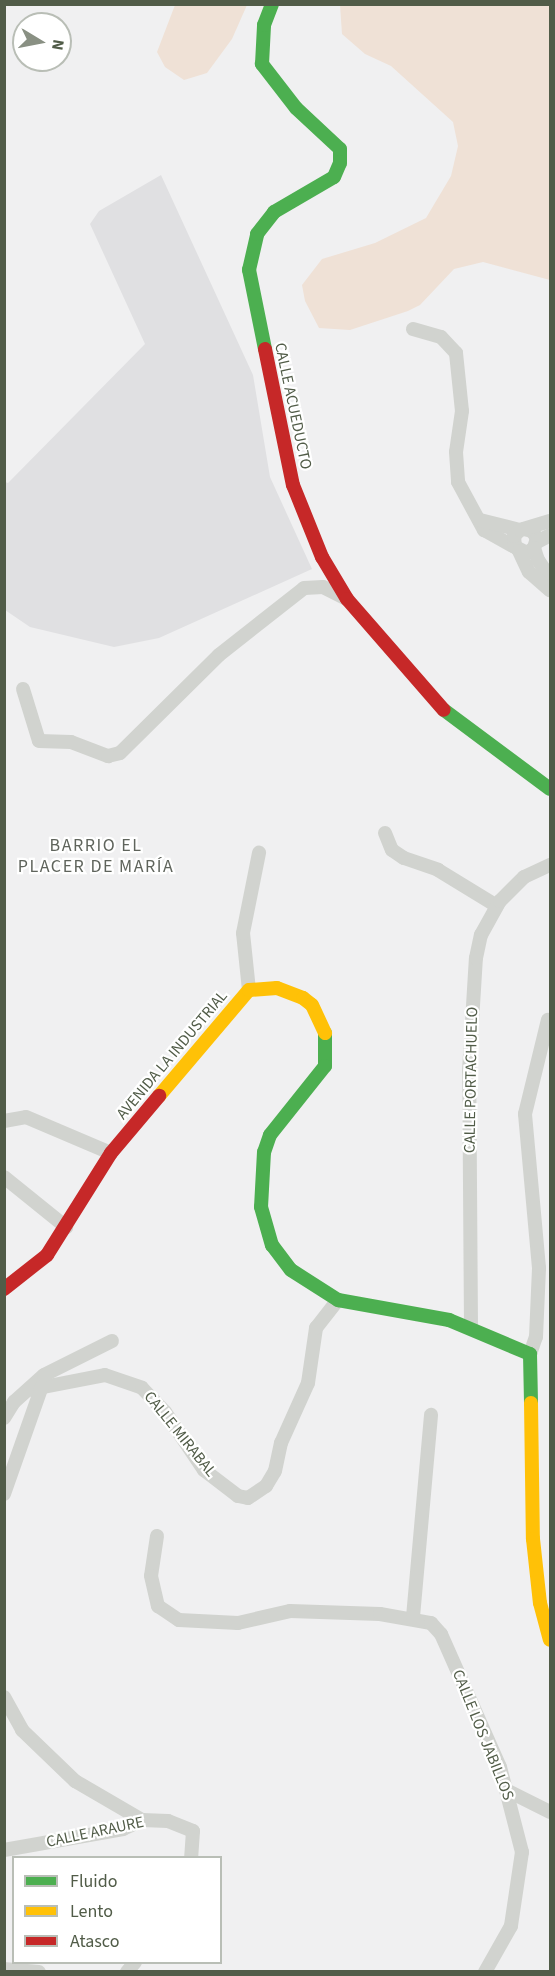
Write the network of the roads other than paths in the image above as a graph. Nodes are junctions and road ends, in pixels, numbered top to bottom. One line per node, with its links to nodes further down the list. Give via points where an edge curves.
1 (272, 4): 11 (street, CALLE ACUEDUCTO, via 264,25 262,64 296,108 340,149 340,163 334,177 274,212 257,234 249,270 293,485 322,557)
2 (413, 329): 3 (street, via 441,337 456,353 462,411 456,473 464,497)
3 (480, 520): 5 (street); 8 (street, via 489,535)
4 (550, 521): 5 (street)
5 (522, 530): 7 (street, via 535,534); 8 (street, via 513,539)
6 (550, 535): 7 (street)
7 (536, 545): 8 (street, via 527,553); 9 (street, via 538,560)
8 (517, 549): 10 (street, via 529,572)
9 (550, 578)
10 (550, 590)
11 (347, 599): 12 (street, via 323,587 304,588 219,655 120,753 108,756 71,742 39,741); 13 (street, CALLE ACUEDUCTO, via 441,708)
12 (23, 689)
13 (550, 789)
14 (385, 833): 17 (street, via 392,850 404,858 438,870)
15 (259, 853): 18 (street, via 243,933)
16 (550, 865): 17 (street, CALLE PORTACHUELO, via 524,877)
17 (497, 906): 26 (street, CALLE PORTACHUELO, via 481,935 471,1008)
18 (249, 990): 21 (street, AVENIDA LA INDUSTRIAL); 25 (street, AVENIDA LA INDUSTRIAL, via 277,988 297,995 312,1005 325,1028 325,1066 270,1135 260,1185 265,1226 279,1258 308,1284)
19 (550, 1018): 28 (street, via 525,1114 539,1268 536,1337)
20 (4, 1121): 21 (street, via 26,1117)
21 (111, 1153): 23 (street, AVENIDA LA INDUSTRIAL)
22 (4, 1177): 23 (street)
23 (66, 1227): 24 (street, AVENIDA LA INDUSTRIAL, via 47,1256)
24 (4, 1289)
25 (338, 1300): 26 (street, AVENIDA LA INDUSTRIAL); 29 (street, CALLE MIRABAL, via 316,1328 308,1383 281,1443 275,1471 266,1486 248,1498 238,1496 204,1470 165,1412 142,1388 105,1375)
26 (471, 1327): 28 (street, AVENIDA LA INDUSTRIAL)
27 (112, 1341): 30 (street, via 44,1375)
28 (530, 1354): 36 (street, via 533,1539 540,1603)
29 (42, 1386): 30 (street, CALLE MIRABAL); 33 (street)
30 (28, 1390): 32 (street)
31 (431, 1415): 35 (street)
32 (4, 1418)
33 (4, 1494)
34 (158, 1536): 35 (street, via 152,1575 158,1606 179,1620 238,1623 290,1611)
35 (413, 1617): 38 (street, CALLE LOS JABILLOS, via 431,1623 441,1634)
36 (550, 1640)
37 (4, 1697): 40 (street, via 22,1730 75,1781)
38 (508, 1791): 39 (street); 45 (street, CALLE LOS JABILLOS, via 522,1852 518,1892 511,1926)
39 (550, 1812)
40 (142, 1820): 41 (street, CALLE ARAURE, via 123,1829); 42 (street, CALLE ARAURE, via 168,1821 193,1831)
41 (4, 1850)
42 (191, 1856)
43 (4, 1969): 44 (street)
44 (39, 1971)
45 (485, 1971)

